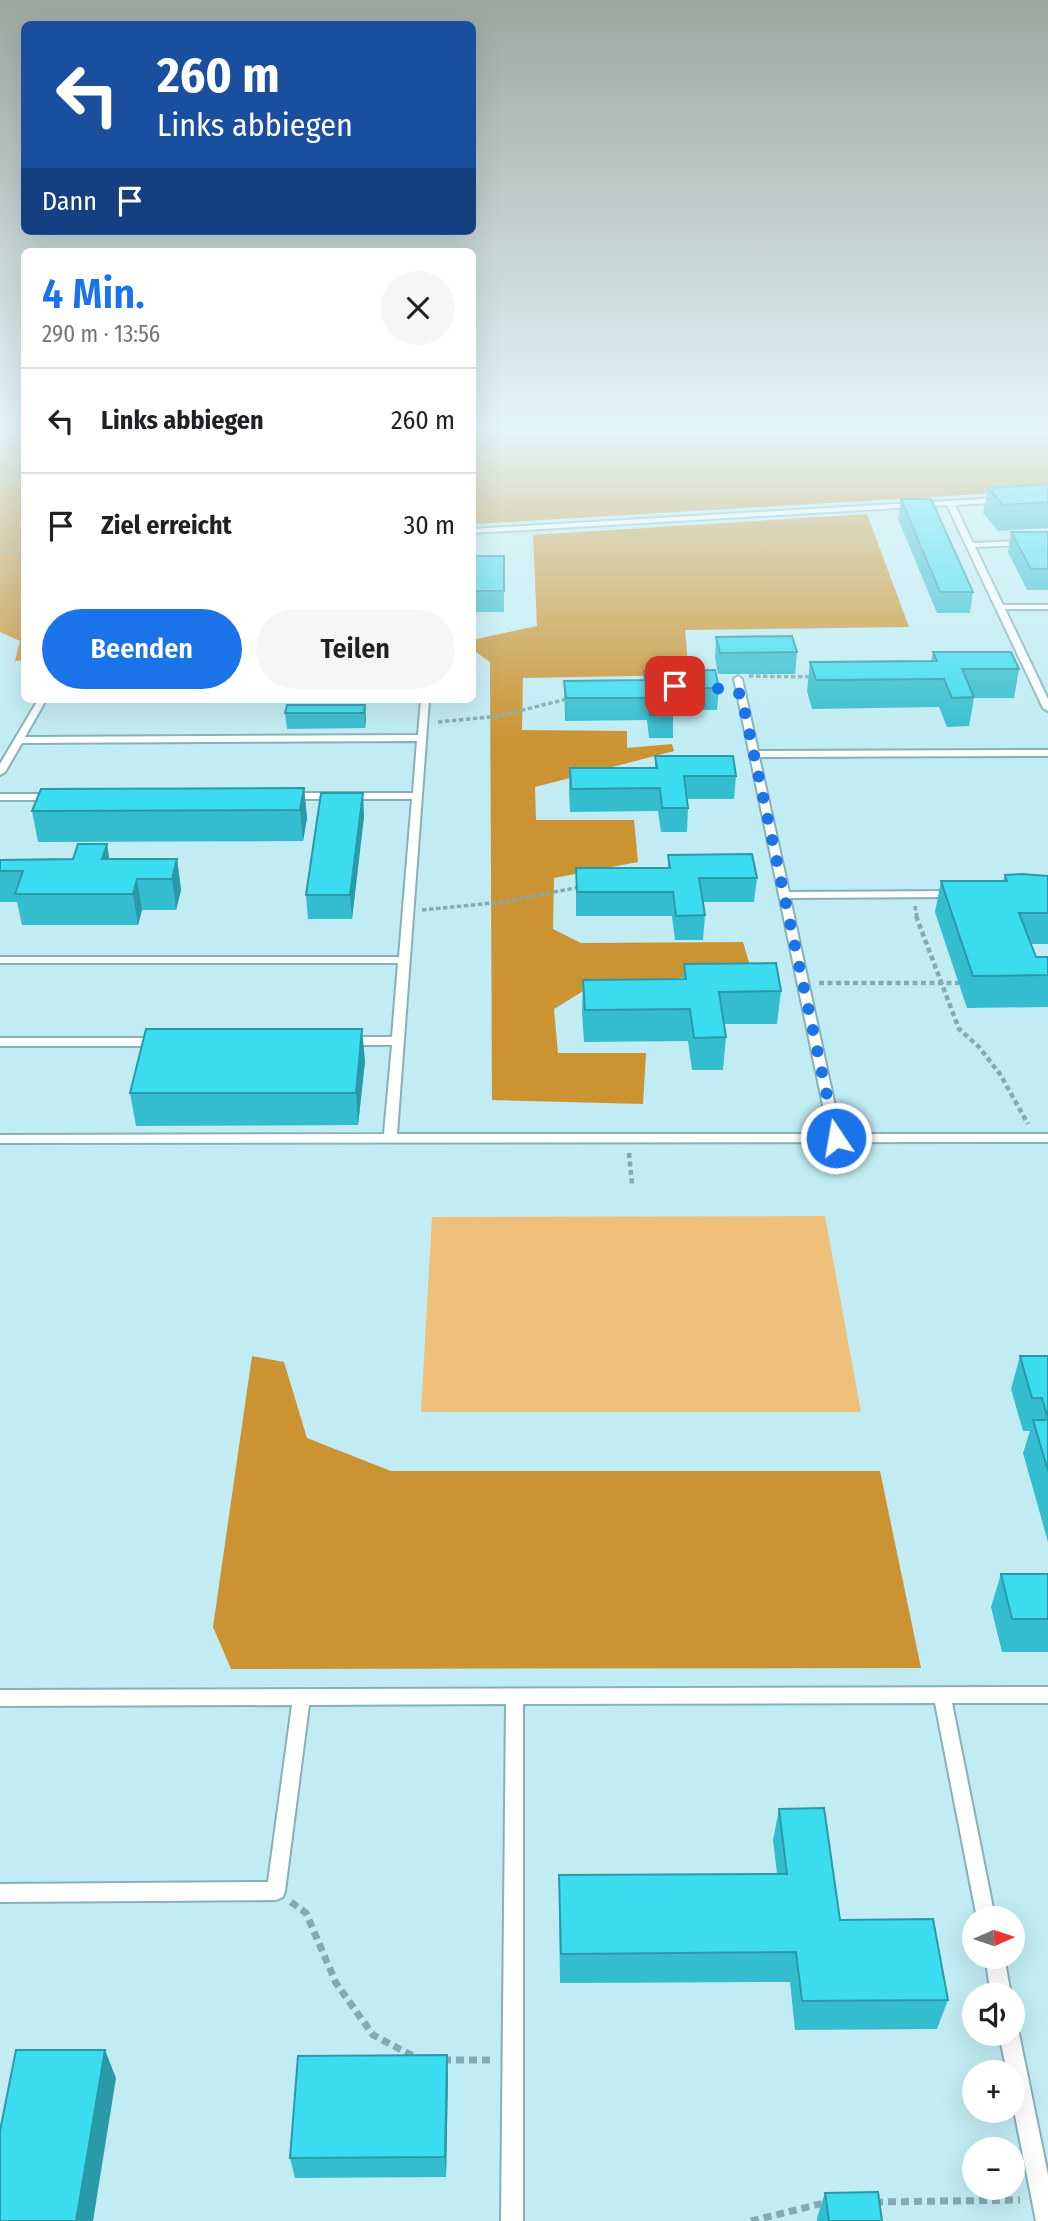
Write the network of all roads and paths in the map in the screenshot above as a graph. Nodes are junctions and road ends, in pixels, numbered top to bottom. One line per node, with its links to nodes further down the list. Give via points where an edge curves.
1 (964, 533): 3 (lane)
2 (1048, 542): 3 (lane)
3 (970, 545): 6 (lane)
4 (21, 549): 5 (path)
5 (0, 551)
6 (1000, 607): 7 (lane); 13 (lane)
7 (1048, 607)
8 (742, 678): 9 (path); 18 (lane)
9 (821, 678)
10 (572, 698): 14 (path, via 499,716)
11 (39, 703): 16 (lane)
12 (425, 703): 14 (lane)
13 (1048, 708)
14 (424, 723): 15 (lane)
15 (422, 738): 16 (lane); 21 (lane)
16 (19, 740): 19 (lane)
17 (1048, 753): 18 (lane)
18 (754, 754): 27 (lane)
19 (0, 772)
20 (278, 796): 21 (lane)
21 (418, 796): 28 (lane)
22 (0, 797): 23 (lane)
23 (70, 797)
24 (591, 885): 28 (path, via 503,902)
25 (913, 894): 26 (lane); 27 (lane); 32 (path, via 917,921)
26 (967, 894)
27 (785, 895): 31 (lane)
28 (409, 911): 29 (lane)
29 (405, 960): 30 (lane); 35 (lane)
30 (0, 961)
31 (803, 983): 32 (path); 40 (lane)
32 (940, 983): 33 (path); 41 (path, via 959,1029 1000,1074)
33 (958, 983)
34 (330, 1041): 35 (lane)
35 (398, 1041): 38 (lane)
36 (0, 1042): 37 (lane)
37 (178, 1042)
38 (390, 1138): 39 (lane); 42 (lane)
39 (627, 1138): 40 (lane); 43 (path)
40 (836, 1138): 41 (lane)
41 (1041, 1138)
42 (0, 1139)
43 (632, 1185)
44 (942, 1695): 45 (lane); 48 (lane); 51 (lane)
45 (1048, 1695)
46 (0, 1698): 47 (lane)
47 (301, 1698): 48 (lane); 49 (lane)
48 (514, 1699): 55 (lane)
49 (276, 1891): 50 (lane); 53 (path, via 306,1913 335,1983 373,2035)
50 (0, 1893)
51 (984, 1906)
52 (1011, 2046): 56 (lane)
53 (422, 2060)
54 (435, 2060): 55 (path)
55 (513, 2060): 59 (lane)
56 (1042, 2200): 58 (path); 61 (lane)
57 (831, 2203): 60 (path)
58 (870, 2203)
59 (512, 2221)
60 (751, 2221)
61 (1046, 2221)

